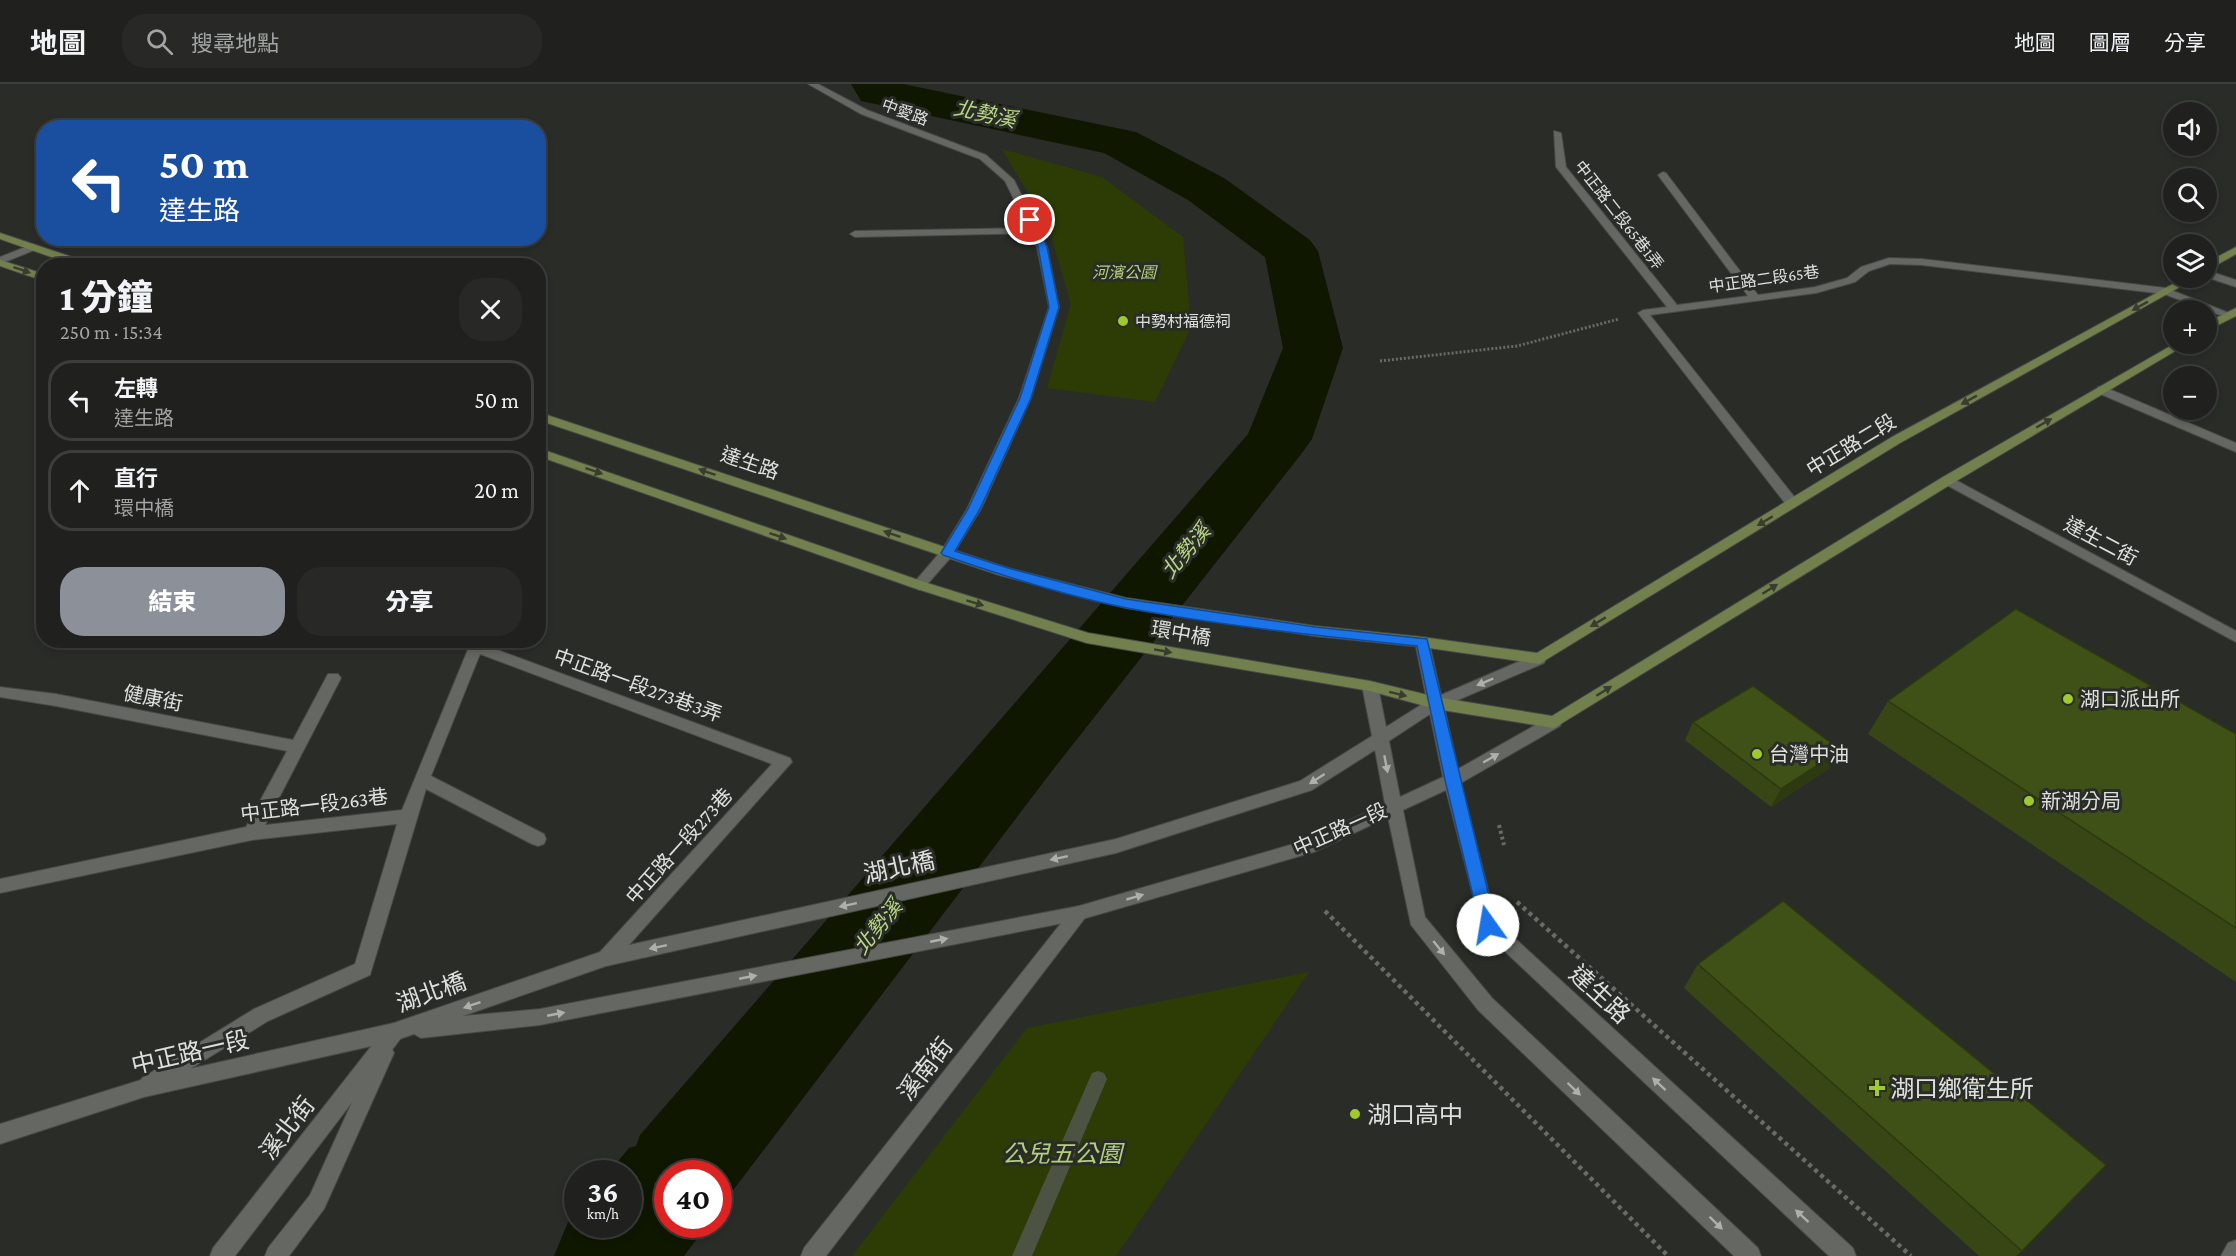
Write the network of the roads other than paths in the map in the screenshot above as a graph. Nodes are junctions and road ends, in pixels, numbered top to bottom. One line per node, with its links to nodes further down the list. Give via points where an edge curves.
1 (812, 84): 4 (street, 中愛路, via 864,112 983,157 1009,180)
2 (1557, 133): 18 (street, 中正路二段65巷1弄, via 1561,167)
3 (1663, 174): 17 (street)
4 (1036, 231): 5 (street); 28 (street, 中愛路, via 1054,307 1025,398 974,509)
5 (855, 234)
6 (0, 236): 7 (main road)
7 (33, 247): 9 (main road); 11 (street)
8 (2236, 250): 10 (main road)
9 (65, 258)
10 (2217, 261)
11 (0, 262): 12 (main road, one-way to 12)
12 (36, 275)
13 (2217, 277): 14 (street)
14 (2236, 284)
15 (2172, 288): 16 (main road, 中正路二段)
16 (2166, 291): 17 (street, 中正路二段65巷, via 1889,261 1865,269 1851,280 1816,290); 19 (street, 中正路二段65巷); 27 (main road, 中正路二段, one-way to 27, via 1896,440)
17 (1755, 298): 18 (street, 中正路二段65巷)
18 (1674, 308): 27 (street, 中正路二段65巷, via 1643,313)
19 (2233, 313): 20 (main road)
20 (2217, 322)
21 (2164, 354): 22 (main road)
22 (2102, 390): 24 (street); 26 (main road, one-way to 22)
23 (546, 419): 28 (main road, 達生路, one-way to 23)
24 (2236, 448)
25 (546, 455): 29 (main road, one-way to 29)
26 (1948, 480): 30 (street, 達生二街); 39 (main road, one-way to 26)
27 (1793, 504): 34 (main road, 中正路二段, one-way to 34)
28 (947, 553): 29 (street, 中愛路); 31 (main road, 環中橋, via 1126,603 1315,631)
29 (919, 585): 36 (main road, 環中橋, one-way to 36, via 1087,638)
30 (2236, 637)
31 (1422, 642): 34 (main road); 38 (street, 達生路)
32 (476, 648): 43 (street, 中正路一段273巷3弄)
33 (479, 648): 42 (street, 中正路一段273巷3弄)
34 (1539, 659): 38 (street, one-way to 38)
35 (333, 678): 41 (street)
36 (1370, 686): 38 (main road, one-way to 38); 40 (street)
37 (0, 692): 41 (street, 健康街)
38 (1436, 703): 39 (main road); 40 (street); 44 (street, 達生路)
39 (1554, 722): 44 (street, 中正路一段, one-way to 39)
40 (1380, 737): 45 (street, one-way to 45); 51 (street, 湖北橋, one-way to 51, via 1306,786 1116,846)
41 (297, 747): 47 (street)
42 (784, 762): 51 (street, 中正路一段273巷)
43 (422, 779): 46 (street); 48 (street)
44 (1452, 780): 45 (street, 中正路一段); 60 (street, 達生路, one-way to 44, via 1488,925)
45 (1394, 806): 50 (street, 中正路一段, one-way to 45, via 1308,847); 59 (street, one-way to 59, via 1417,920 1485,1004)
46 (408, 816): 47 (street, 中正路一段263巷); 53 (street, 中正路一段263巷, via 363,969 261,1014)
47 (252, 833): 49 (street, 中正路一段263巷)
48 (538, 840)
49 (0, 886)
50 (1079, 913): 52 (street, 湖北橋, one-way to 50, via 540,1017); 58 (street, 溪南街)
51 (606, 958): 52 (street, 湖北橋, one-way to 52)
52 (394, 1032): 53 (street, 中正路一段); 56 (street, 溪北街); 57 (street, via 317,1202)
53 (144, 1088): 54 (street, 中正路一段)
54 (0, 1134)
55 (2236, 1251): 61 (street)
56 (221, 1256)
57 (276, 1256)
58 (812, 1256)
59 (1750, 1256)
60 (1845, 1256)
61 (2232, 1256)

